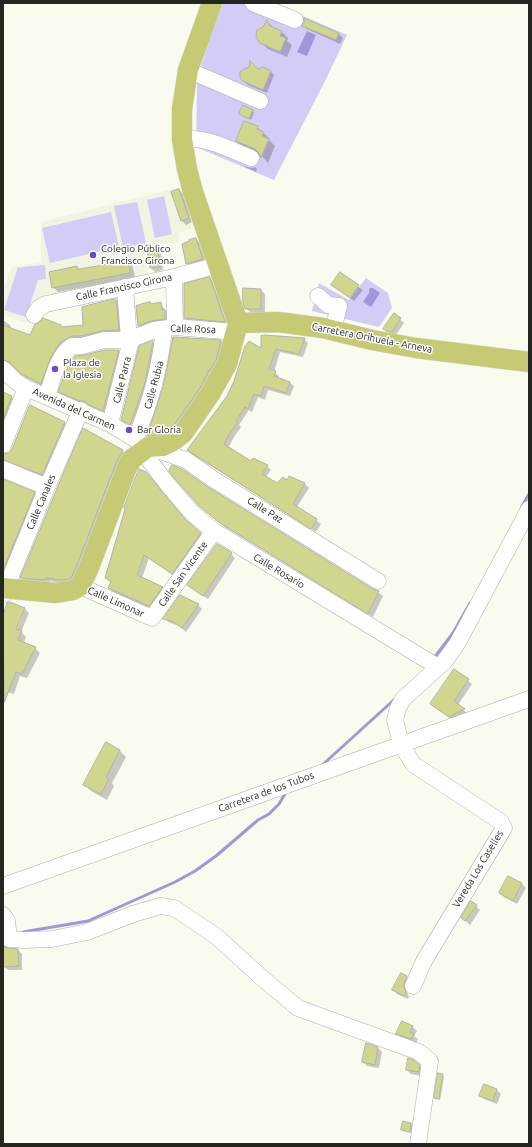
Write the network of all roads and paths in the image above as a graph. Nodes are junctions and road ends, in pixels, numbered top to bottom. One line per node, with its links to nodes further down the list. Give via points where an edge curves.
1 (212, 3): 4 (main road)
2 (253, 3): 3 (street)
3 (295, 20)
4 (188, 70): 5 (street); 6 (main road, via 182,109)
5 (260, 101)
6 (182, 139): 7 (street, via 195,138 219,144); 8 (main road, via 193,192)
7 (251, 158)
8 (218, 265): 9 (street, Calle Francisco Girona); 13 (main road)
9 (174, 277): 10 (street, Calle Francisco Girona); 14 (street, Calle Rubia)
10 (125, 287): 12 (street, Calle Francisco Girona, via 46,304 38,308); 16 (street, Calle Parra)
11 (318, 296): 15 (street, via 328,305 345,304)
12 (34, 315)
13 (237, 327): 14 (street, Calle Rosa); 15 (main road, Carretera Orihuela - Arneva, via 278,322); 23 (main road, via 227,364 183,433 163,446)
14 (170, 328): 16 (street, Calle Rosa, via 154,330); 23 (street, Calle Rubia, via 144,418)
15 (333, 330): 17 (main road, Carretera Orihuela - Arneva, via 416,348)
16 (128, 340): 20 (street, via 104,340 72,346 56,367); 22 (street, Calle Parra, via 130,344)
17 (529, 362)
18 (3, 369): 19 (street, Avenida del Carmen)
19 (26, 388): 20 (street, Avenida del Carmen); 24 (street)
20 (48, 397): 21 (street, Avenida del Carmen)
21 (81, 410): 22 (street, Avenida del Carmen); 26 (street, Calle Canales)
22 (110, 424): 23 (street, Avenida del Carmen)
23 (141, 443): 28 (street, Calle Rosario, via 149,460 168,485 192,513); 29 (street, Calle Paz, via 186,460); 30 (main road, via 126,466)
24 (3, 445)
25 (3, 469): 26 (street)
26 (47, 487): 31 (street, Calle Canales)
27 (529, 509): 33 (street, via 457,644)
28 (214, 531): 32 (street, Calle San Vicente); 33 (street, Calle Rosario)
29 (378, 581)
30 (80, 586): 31 (main road, via 74,590 56,592); 32 (street, Calle Limonar)
31 (4, 590)
32 (152, 618)
33 (438, 667): 35 (street, via 403,699 398,708 395,720)
34 (529, 699): 35 (street, Carretera de los Tubos)
35 (401, 744): 36 (street, Carretera de los Tubos); 39 (street, Vereda Los Caselles, via 413,764 501,822 504,828 424,961)
36 (3, 886)
37 (3, 915): 38 (street, via 7,921)
38 (6, 942): 40 (street, via 52,939 87,932 160,906 174,908 216,936 298,1008 419,1052 430,1061)
39 (413, 986)
40 (418, 1144)

